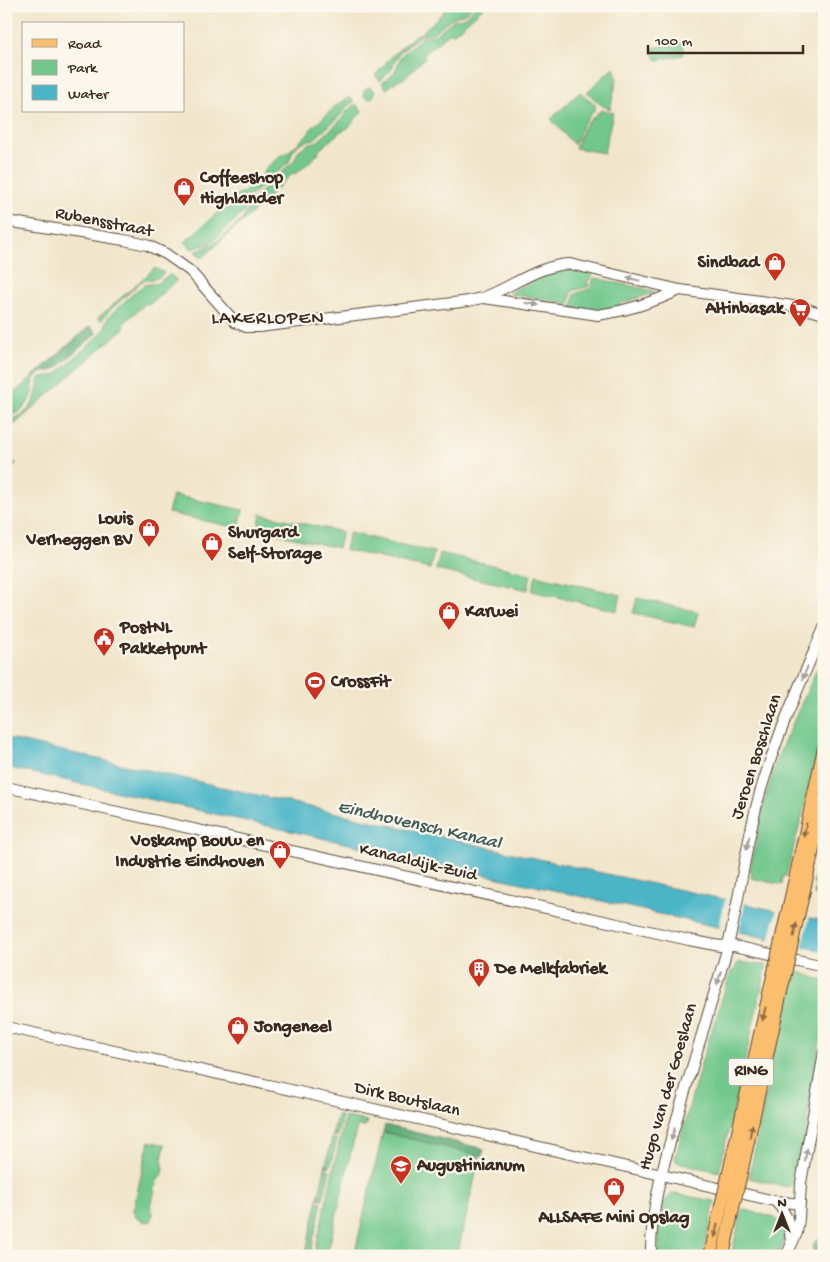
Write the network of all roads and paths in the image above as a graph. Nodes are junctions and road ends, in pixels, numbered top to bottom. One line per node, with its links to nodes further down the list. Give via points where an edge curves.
1 (6, 221): 3 (street, Rubensstraat, via 147,245 190,271 235,322 246,327)
2 (680, 290): 3 (street, one-way to 2, via 598,315 660,299); 3 (street, one-way to 3, via 560,264); 5 (street)
3 (484, 298)
4 (824, 306): 5 (street)
5 (799, 308): 6 (street)
6 (824, 314)
7 (824, 628): 8 (street, Jeroen Boschlaan)
8 (813, 652): 9 (street); 14 (street, Jeroen Boschlaan, one-way to 14, via 760,793)
9 (824, 654)
10 (824, 748): 13 (main road, RING, one-way to 13)
11 (6, 786): 15 (street, Kanaaldijk-Zuid, via 670,936)
12 (824, 800): 13 (main road, RING)
13 (798, 889): 22 (main road, RING, bridge)
14 (732, 931): 15 (street, Hugo van der Goeslaan)
15 (728, 945): 16 (street, Kanaaldijk-Zuid); 19 (street, Hugo van der Goeslaan, one-way to 19)
16 (824, 966)
17 (6, 1027): 19 (street, Dirk Boutslaan)
18 (824, 1052): 21 (street, one-way to 18)
19 (661, 1175): 20 (street, Dirk Boutslaan); 24 (street, Hugo van der Goeslaan, via 652,1221)
20 (775, 1201): 21 (street, Dirk Boutslaan); 23 (street, via 786,1214)
21 (800, 1204): 23 (street, via 797,1233)
22 (727, 1207): 25 (main road, RING, one-way to 25); 26 (main road, RING)
23 (789, 1251)
24 (651, 1256)
25 (710, 1256)
26 (722, 1256)

